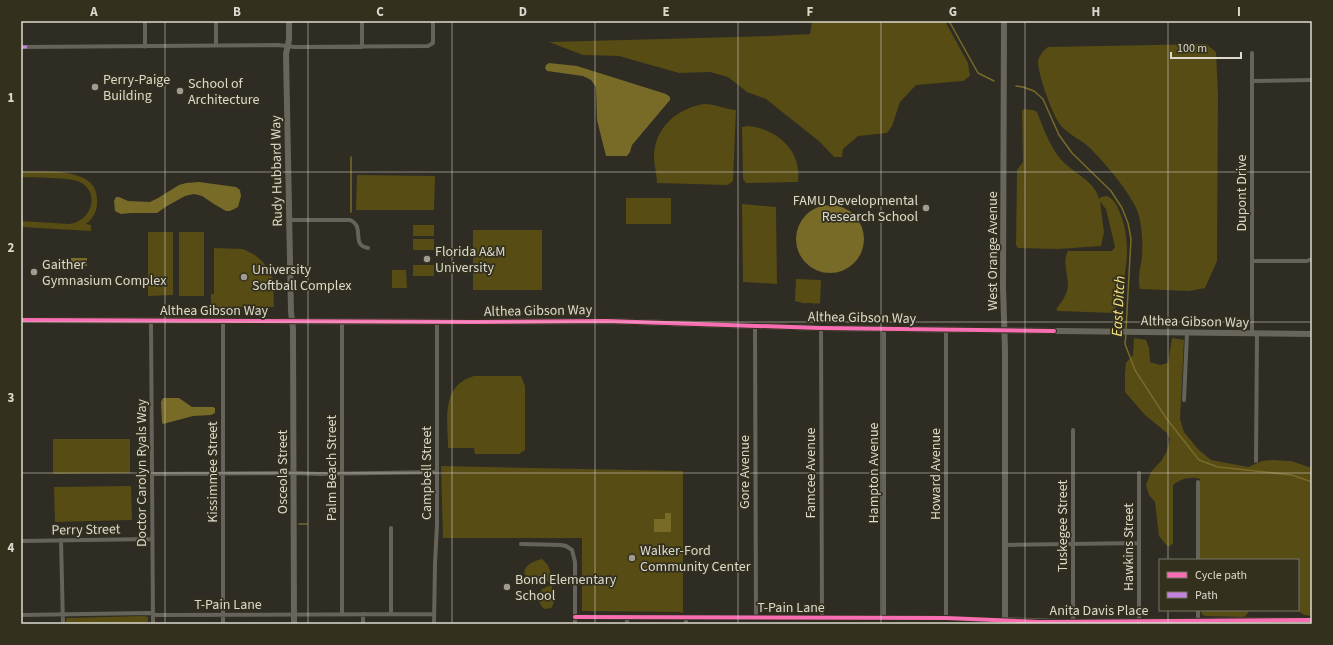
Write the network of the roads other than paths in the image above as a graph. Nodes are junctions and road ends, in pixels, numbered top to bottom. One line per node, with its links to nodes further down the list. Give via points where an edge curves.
1 (145, 21): 10 (street)
2 (216, 21): 7 (street)
3 (289, 21): 8 (street, Rudy Hubbard Way)
4 (362, 21): 11 (street)
5 (433, 21): 11 (street, via 433,43 430,45)
6 (1004, 21): 29 (street, West Orange Avenue)
7 (216, 46): 8 (street); 10 (street)
8 (288, 46): 11 (street); 15 (street, Rudy Hubbard Way, via 286,61)
9 (21, 47): 10 (street)
10 (145, 47)
11 (362, 47)
12 (1252, 53): 14 (street, Dupont Drive)
13 (1312, 80): 14 (street)
14 (1252, 81): 18 (street, Dupont Drive)
15 (289, 220): 16 (street, via 350,220 358,227 358,242); 20 (street, Rudy Hubbard Way)
16 (368, 248)
17 (1312, 259): 18 (street)
18 (1252, 261): 31 (street, Dupont Drive)
19 (21, 320): 21 (street, Althea Gibson Way)
20 (292, 320): 22 (street, Althea Gibson Way); 23 (street, Althea Gibson Way); 37 (street, Osceola Street)
21 (151, 321): 22 (street, Althea Gibson Way); 40 (street, Doctor Carolyn Ryals Way)
22 (222, 321): 41 (street, Kissimmee Street)
23 (342, 321): 24 (street, Althea Gibson Way); 38 (street, Palm Beach Street)
24 (437, 322): 25 (street, Althea Gibson Way, via 613,321); 36 (street, Campbell Street)
25 (755, 326): 26 (street, Althea Gibson Way); 65 (street, Gore Avenue)
26 (821, 328): 27 (street, Althea Gibson Way); 66 (street, Famcee Avenue)
27 (884, 328): 28 (street, Althea Gibson Way); 67 (street, Hampton Avenue)
28 (946, 329): 29 (street, Althea Gibson Way); 68 (street, Howard Avenue)
29 (1004, 331): 30 (street, Althea Gibson Way); 50 (street, West Orange Avenue)
30 (1187, 333): 31 (street, Althea Gibson Way); 33 (street)
31 (1254, 334): 32 (street, Althea Gibson Way); 35 (street, Dupont Drive)
32 (1312, 334)
33 (1184, 400)
34 (1073, 430): 49 (street, Tuskegee Street)
35 (1256, 460)
36 (437, 472): 38 (street); 57 (street, Campbell Street)
37 (294, 473): 38 (street); 41 (street); 61 (street, Osceola Street)
38 (342, 473): 54 (street, Palm Beach Street)
39 (1139, 473): 47 (street, Hawkins Street)
40 (152, 474): 41 (street); 44 (street, Doctor Carolyn Ryals Way)
41 (223, 474): 60 (street, Kissimmee Street)
42 (1198, 482): 51 (street)
43 (392, 528): 56 (street)
44 (152, 539): 45 (street, Perry Street); 53 (street, Doctor Carolyn Ryals Way)
45 (61, 540): 46 (street, Perry Street); 59 (street)
46 (21, 541)
47 (1139, 543): 49 (street); 70 (street, Hawkins Street)
48 (521, 544): 62 (street, via 554,544 572,550 575,562)
49 (1073, 544): 50 (street); 73 (street, Tuskegee Street)
50 (1005, 545): 72 (street, West Orange Avenue)
51 (1198, 559)
52 (1198, 611): 71 (street)
53 (153, 614): 59 (street, T-Pain Lane); 60 (street, T-Pain Lane); 75 (street, Doctor Carolyn Ryals Way)
54 (342, 614): 55 (street, T-Pain Lane); 61 (street, T-Pain Lane)
55 (363, 614): 56 (street, T-Pain Lane); 78 (street)
56 (391, 614): 57 (street, T-Pain Lane)
57 (434, 614): 79 (street, Campbell Street)
58 (21, 615): 59 (street, T-Pain Lane)
59 (62, 615): 74 (street)
60 (224, 615): 61 (street, T-Pain Lane); 76 (street, Kissimmee Street)
61 (294, 615): 77 (street, Osceola Street)
62 (576, 617): 63 (street, T-Pain Lane); 80 (street)
63 (627, 618): 64 (street, T-Pain Lane); 81 (street)
64 (686, 618): 65 (street, T-Pain Lane); 82 (street)
65 (756, 618): 66 (street, T-Pain Lane)
66 (822, 618): 67 (street, T-Pain Lane)
67 (884, 618): 68 (street, T-Pain Lane)
68 (946, 618): 72 (street, T-Pain Lane)
69 (1312, 620): 71 (street, Anita Davis Place)
70 (1139, 621): 71 (street, Anita Davis Place); 73 (street, Anita Davis Place)
71 (1198, 621)
72 (1006, 622): 73 (street, Anita Davis Place)
73 (1073, 622)
74 (63, 624)
75 (153, 624)
76 (224, 624)
77 (294, 624)
78 (363, 624)
79 (434, 624)
80 (576, 624)
81 (627, 624)
82 (686, 624)

